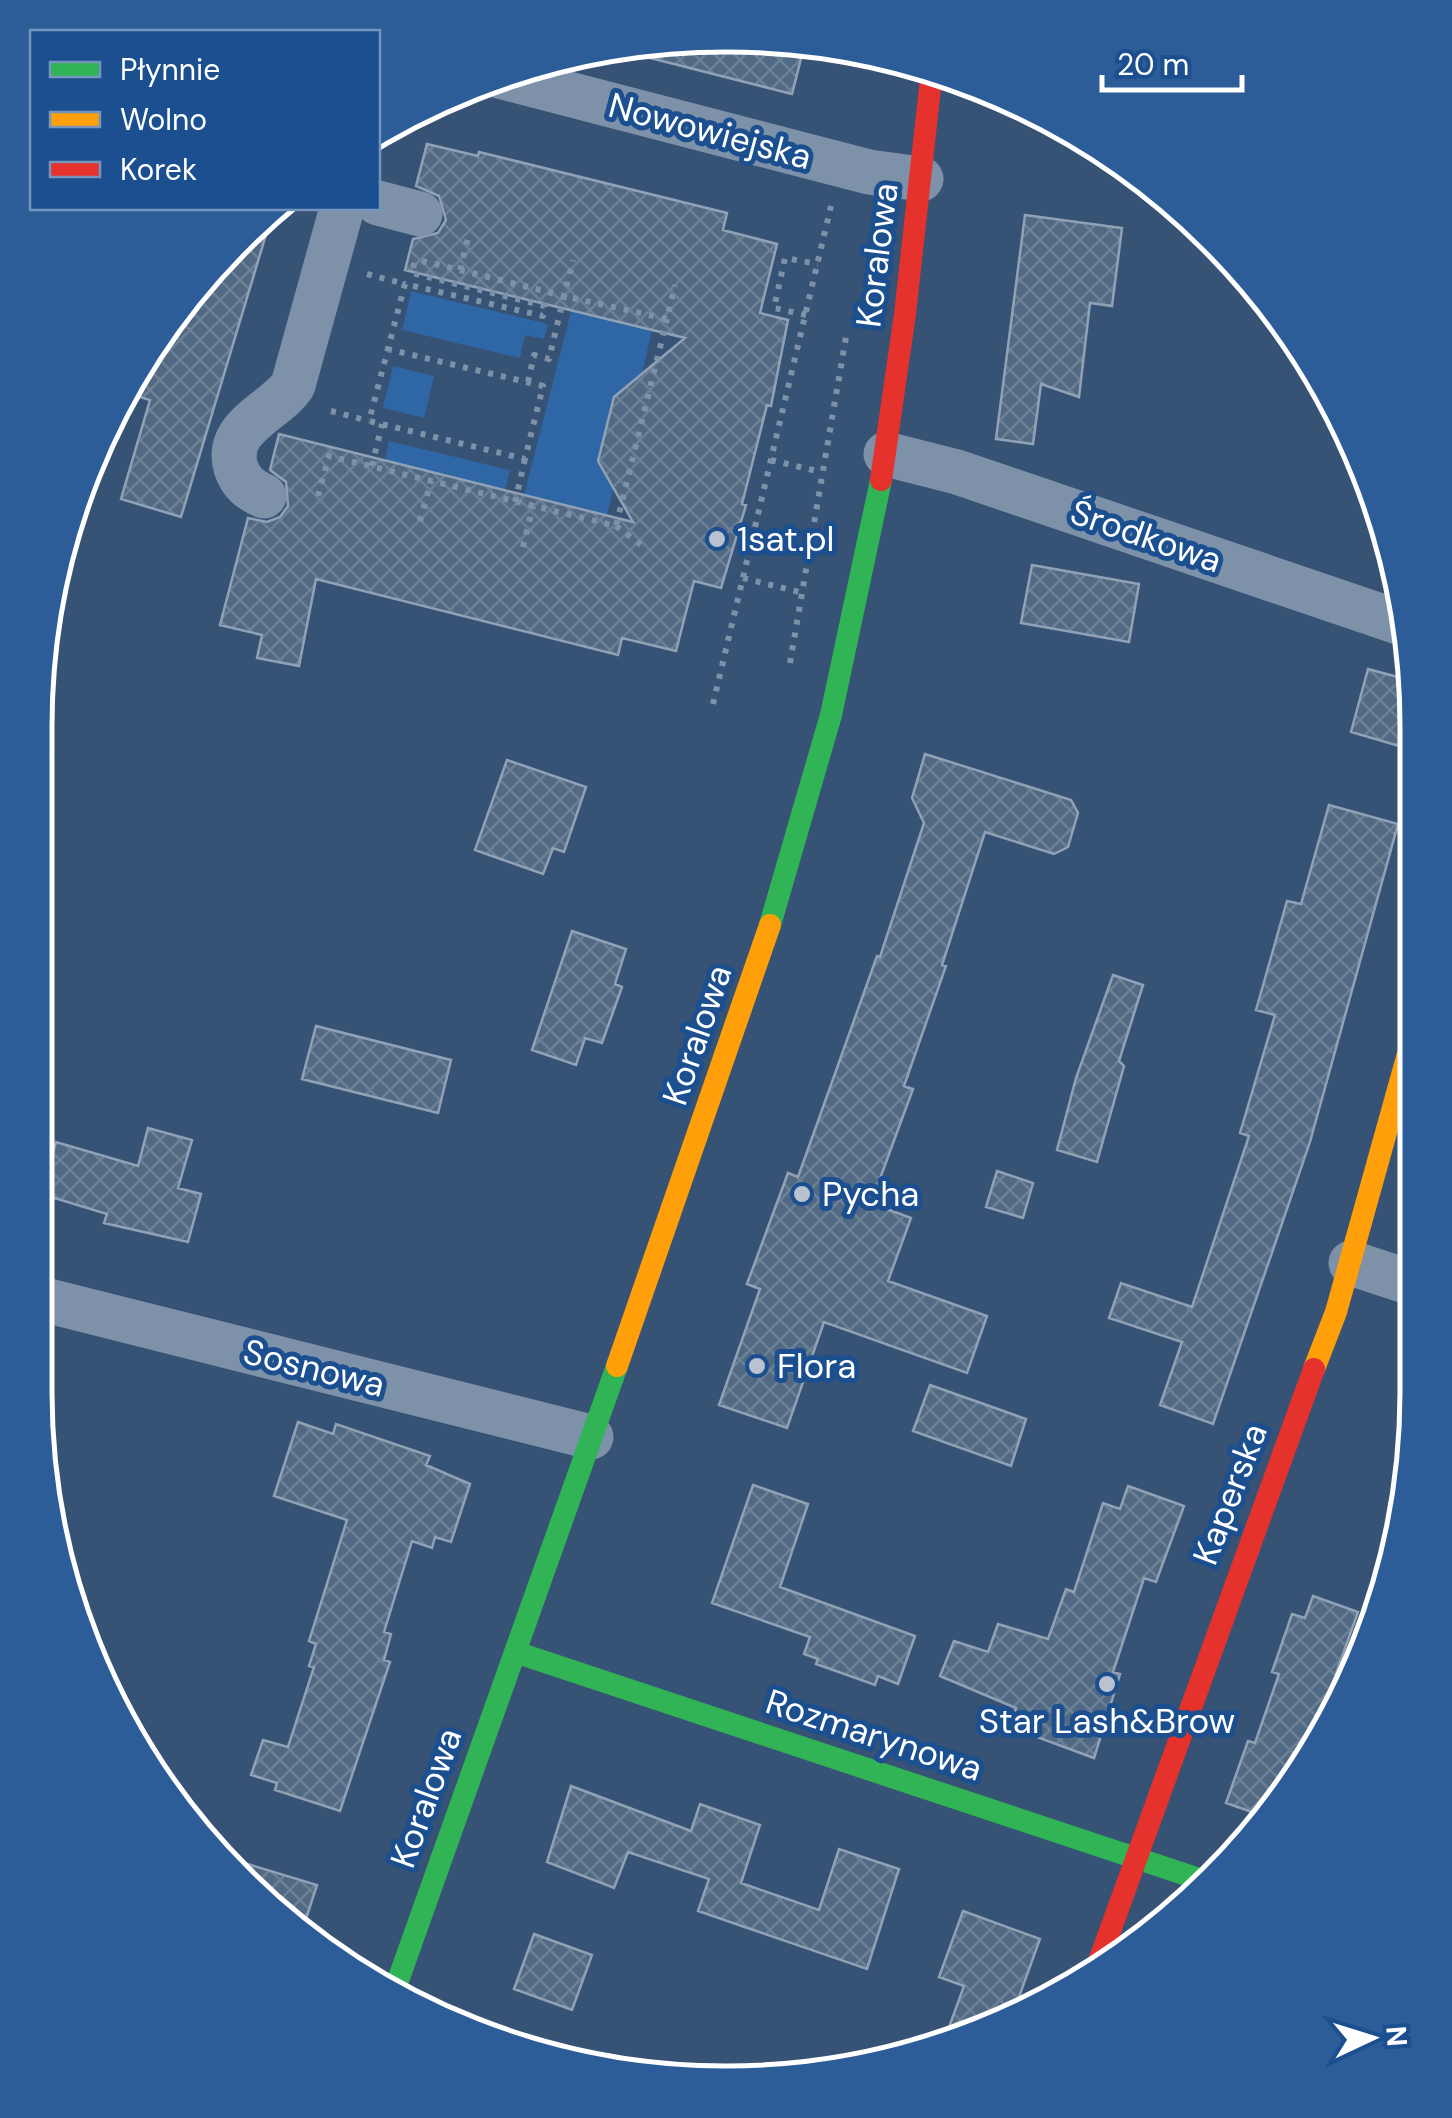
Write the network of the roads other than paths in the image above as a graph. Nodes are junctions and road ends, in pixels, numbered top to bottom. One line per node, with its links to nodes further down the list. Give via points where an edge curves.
1 (526, 83): 3 (street, Nowowiejska, via 869,172)
2 (931, 84): 3 (street, Koralowa)
3 (921, 179): 5 (street, Koralowa)
4 (341, 210): 6 (street, via 293,385 237,442 238,472)
5 (886, 454): 7 (street, Środkowa, via 948,469); 12 (street, Koralowa, via 855,615 790,864)
6 (264, 496)
7 (1391, 620)
8 (1400, 1083): 9 (street, Kaperska)
9 (1351, 1263): 10 (street); 14 (street, Kaperska)
10 (1400, 1279)
11 (52, 1302): 12 (street, Sosnowa)
12 (592, 1437): 13 (street, Koralowa)
13 (515, 1652): 14 (street, Rozmarynowa); 17 (street, Koralowa)
14 (1136, 1858): 15 (street, Rozmarynowa); 16 (street, Kaperska)
15 (1192, 1877)
16 (1103, 1950)
17 (398, 1980)

